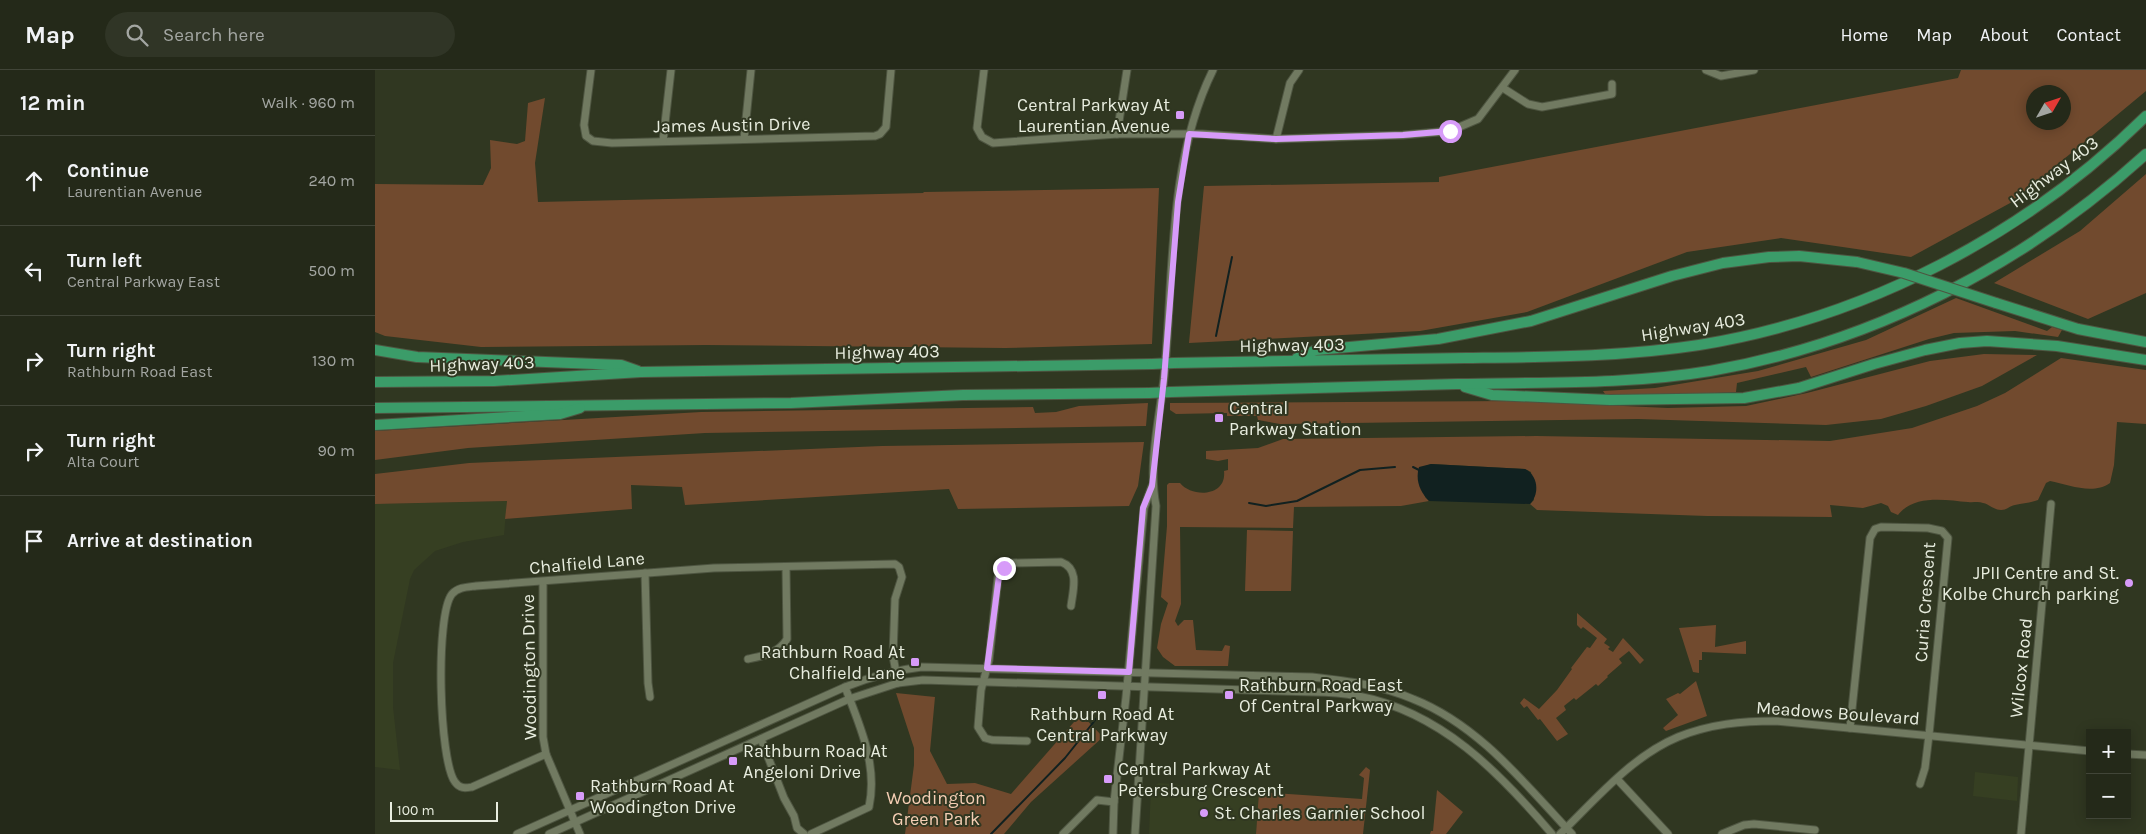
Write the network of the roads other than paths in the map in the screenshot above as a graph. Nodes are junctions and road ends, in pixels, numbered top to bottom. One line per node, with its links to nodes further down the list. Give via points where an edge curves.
1 (591, 70): 19 (street, James Austin Drive, via 584,125 586,136 593,142)
2 (671, 70): 19 (street)
3 (751, 70): 17 (street)
4 (891, 70): 17 (street, James Austin Drive, via 885,127 880,134)
5 (983, 70): 15 (street, via 977,128 987,141)
6 (1127, 70): 15 (street)
7 (1213, 70): 16 (street)
8 (1299, 70): 18 (street, via 1290,83)
9 (1515, 70): 13 (street)
10 (1706, 70): 11 (street, via 1721,76)
11 (1753, 70)
12 (1612, 84): 13 (street, via 1612,94 1542,107 1528,104)
13 (1503, 88): 18 (street, via 1478,119 1450,131)
14 (2146, 116): 24 (highway, Highway 403, via 2060,190 1971,248 1889,289 1771,330 1701,344 1627,353)
15 (1117, 134): 16 (street)
16 (1189, 134): 18 (street); 31 (street, via 1178,202)
17 (744, 139): 19 (street, James Austin Drive)
18 (1276, 139)
19 (663, 141)
20 (2146, 154): 27 (highway, via 2072,215 2015,255 1927,302 1853,333 1710,371 1623,379)
21 (2146, 342): 24 (highway, bridge, via 2078,328 1904,272 1857,262 1799,256 1723,263 1531,321 1438,338 1316,350)
22 (375, 350): 25 (highway, via 417,357 621,365)
23 (2146, 360): 27 (highway, via 2057,346 1987,341 1960,342 1925,350 1799,388 1744,398 1632,401 1492,395)
24 (1290, 361): 25 (highway, Highway 403, bridge)
25 (641, 372): 26 (highway, Highway 403, via 493,381)
26 (375, 382)
27 (1454, 384): 28 (highway, bridge, via 791,403)
28 (596, 404): 29 (highway); 30 (highway, via 560,414)
29 (375, 408)
30 (375, 425)
31 (1152, 486): 40 (street, via 1143,508); 41 (street, via 1156,506)
32 (2051, 504): 53 (street, Wilcox Road)
33 (786, 567): 34 (street, Chalfield Lane); 37 (street, via 787,639 778,650); 39 (street, Chalfield Lane, via 889,563 899,567 902,576 895,599)
34 (645, 573): 35 (street, Chalfield Lane); 47 (street)
35 (543, 582): 55 (street, Woodington Drive, via 543,737); 55 (street, Chalfield Lane, via 461,588 450,596 441,651 440,701 447,758 453,780 459,786 472,787)
36 (1071, 606): 38 (street, via 1074,579 1068,565 1061,562 1010,564 999,576)
37 (748, 659)
38 (987, 668): 39 (street); 40 (street); 42 (street)
39 (895, 670): 43 (street, Chalfield Lane); 46 (street)
40 (1129, 672): 41 (street); 44 (street)
41 (1146, 672): 45 (street); 63 (street, via 1322,678 1360,683 1414,699 1441,712 1484,744)
42 (984, 681): 43 (street); 44 (street); 52 (street, via 978,727 981,733 993,740)
43 (898, 683): 48 (street)
44 (1127, 686): 45 (street); 60 (street)
45 (1145, 686): 72 (street); 73 (street, via 1341,693 1411,713 1455,737 1480,757)
46 (845, 687): 48 (street); 61 (street)
47 (650, 697)
48 (849, 699): 51 (street); 69 (street, via 869,750 872,793 869,807)
49 (1850, 728): 50 (street, Meadows Boulevard); 50 (street, Curia Crescent, via 1869,538 1881,527 1928,528 1942,531 1948,538); 58 (street, Meadows Boulevard, via 1776,721 1735,722 1712,727 1677,738 1644,757)
50 (1929, 736): 53 (street, Meadows Boulevard); 59 (street)
51 (761, 739): 62 (street); 68 (street, via 797,828)
52 (1027, 742)
53 (2028, 745): 54 (street, Meadows Boulevard); 78 (street, Wilcox Road)
54 (2086, 750)
55 (546, 754): 61 (street, Woodington Drive)
56 (2131, 754): 57 (street)
57 (2146, 756)
58 (1617, 779): 63 (street, Meadows Boulevard); 76 (street)
59 (1920, 784)
60 (1114, 802): 70 (street, via 1097,800); 71 (street)
61 (569, 810): 62 (street, Woodington Drive); 65 (street)
62 (575, 822): 66 (street); 67 (street, Woodington Drive)
63 (1567, 828): 74 (street, Meadows Boulevard); 75 (street)
64 (1815, 830): 77 (street, via 1754,824)
65 (517, 834)
66 (549, 834)
67 (580, 834)
68 (804, 834)
69 (811, 834)
70 (1063, 834)
71 (1113, 834)
72 (1135, 834)
73 (1552, 834)
74 (1560, 834)
75 (1572, 834)
76 (1668, 834)
77 (1722, 834)
78 (2021, 834)

